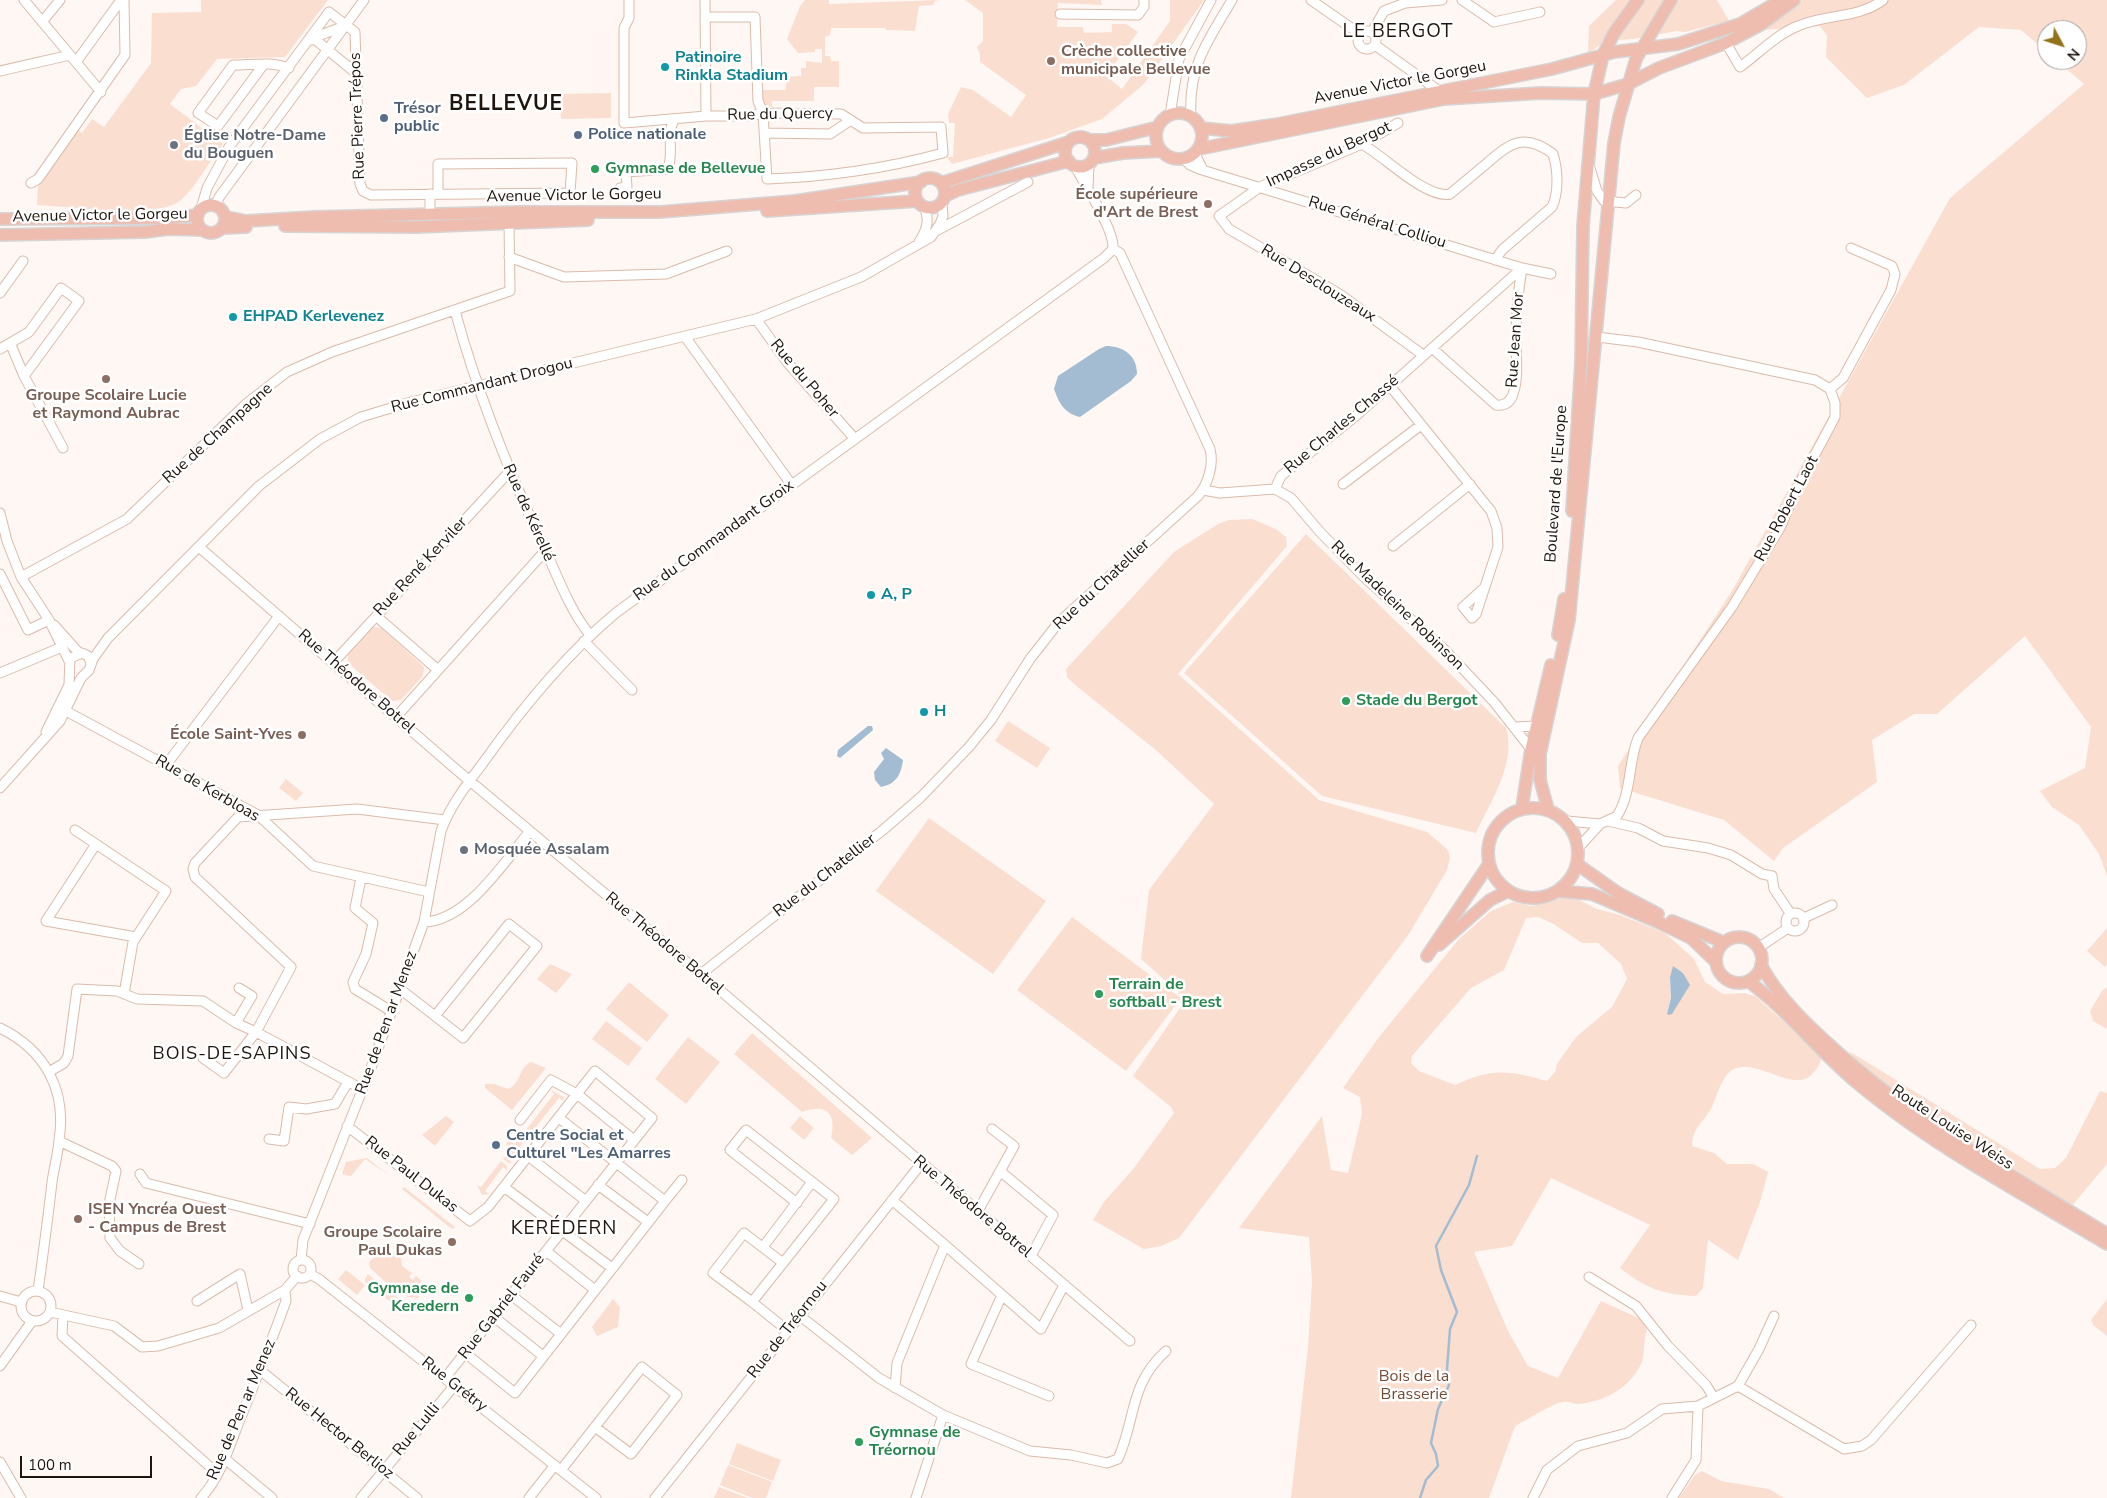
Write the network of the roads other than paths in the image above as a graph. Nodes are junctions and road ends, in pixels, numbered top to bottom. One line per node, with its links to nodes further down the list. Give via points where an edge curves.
1 (24, 0): 21 (street)
2 (60, 0): 21 (street)
3 (122, 0): 31 (street); 38 (street, via 125,55)
4 (364, 0): 22 (street)
5 (628, 0): 44 (street, Rue du Quercy, via 629,18 624,28 624,123)
6 (705, 0): 20 (street)
7 (1144, 0): 19 (street, via 1144,7 1138,15)
8 (1211, 0): 41 (street, via 1179,58)
9 (1232, 0): 43 (street, via 1201,52 1191,84)
10 (1311, 0): 24 (street)
11 (1442, 0): 23 (street, via 1405,3 1384,11)
12 (1462, 0): 18 (street, via 1494,22)
13 (1638, 0): 30 (main road, via 1614,33)
14 (1671, 0): 28 (main road)
15 (1781, 0): 28 (main road, via 1740,24 1678,44)
16 (1794, 0): 26 (main road, via 1760,25)
17 (1883, 0): 26 (street, via 1859,12 1798,25 1740,67)
18 (1540, 12)
19 (1060, 14)
20 (705, 17): 40 (street, via 755,17 758,101); 42 (street)
21 (42, 22): 31 (street)
22 (346, 25): 25 (street); 25 (street, via 329,12); 29 (street); 35 (street, Rue Pierre Trépos, via 355,32)
23 (1372, 32): 24 (street, via 1367,30); 27 (street, via 1376,38)
24 (1360, 34): 27 (street, via 1358,42 1363,48)
25 (312, 37): 29 (street); 33 (street)
26 (1726, 43): 36 (main road, via 1659,68)
27 (1375, 45): 37 (street)
28 (1641, 48): 30 (main road, Avenue Victor le Gorgeu); 36 (main road, Boulevard de l'Europe)
29 (328, 49): 35 (street); 72 (street)
30 (1603, 55): 37 (main road, Avenue Victor le Gorgeu, via 1552,69); 39 (main road, Boulevard de l'Europe)
31 (73, 58): 34 (street); 38 (street)
32 (264, 64): 32 (street, via 233,65 198,113 218,126); 33 (street)
33 (289, 68): 73 (street, via 229,147 207,188)
34 (0, 71)
35 (357, 74): 67 (street, Rue Pierre Trépos, via 360,184 363,191 371,195)
36 (1628, 84): 39 (main road, Avenue Victor le Gorgeu); 70 (main road, Boulevard de l'Europe, via 1614,143)
37 (1439, 91): 48 (main road, Avenue Victor le Gorgeu, via 1231,131)
38 (100, 92): 60 (street)
39 (1594, 94): 54 (main road, Avenue Victor le Gorgeu, via 1541,93 1444,99); 56 (main road, Boulevard de l'Europe)
40 (763, 113): 42 (street, Rue du Quercy); 45 (street, Rue du Quercy, via 841,114); 49 (street)
41 (1170, 115): 43 (main road, via 1180,112); 47 (main road)
42 (706, 116): 44 (street, Rue du Quercy)
43 (1191, 116): 48 (main road)
44 (674, 120): 66 (street, via 670,127 671,161 668,169 626,172 626,187)
45 (851, 120): 49 (street, Rue du Quercy, via 830,134); 49 (street, Rue du Quercy, via 863,128 941,127 943,153 893,166 819,177 767,179)
46 (1398, 124): 52 (street, Impasse du Bergot)
47 (1158, 127): 50 (main road, via 1125,136); 53 (main road, via 1156,139)
48 (1201, 128): 54 (main road, via 1203,138)
49 (764, 133)
50 (1089, 140): 51 (main road, via 1080,137); 57 (main road, via 1094,147)
51 (1069, 142): 58 (main road, via 1066,150); 63 (main road)
52 (1362, 144): 65 (street, Impasse du Bergot); 86 (street, via 1378,152 1421,187 1445,195 1507,146 1519,142 1532,143 1552,154 1557,166 1556,199 1552,207 1502,250)
53 (1161, 151): 55 (main road, via 1171,158); 57 (main road, via 1123,152)
54 (1197, 151): 55 (main road, Avenue Victor le Gorgeu); 59 (street)
55 (1184, 159): 59 (street, Rue Général Colliou)
56 (1588, 159): 70 (street, Boulevard de l'Europe, via 1600,198); 135 (main road, Boulevard de l'Europe, via 1579,398 1567,571 1560,624)
57 (1091, 161): 58 (main road); 64 (street)
58 (1072, 164): 64 (street); 69 (main road, via 958,190)
59 (1203, 170): 65 (street, Rue Général Colliou)
60 (34, 181)
61 (921, 182): 63 (main road, via 933,178); 71 (main road, via 916,190); 74 (main road, Avenue Victor le Gorgeu, via 795,201 688,210)
62 (1028, 182): 79 (street, Rue Commandant Drogou)
63 (941, 183): 69 (main road, via 945,189)
64 (1088, 187): 83 (street, via 1112,237)
65 (1260, 187): 86 (street, Rue Général Colliou); 98 (street, Rue Desclouzeaux, via 1220,216 1229,229 1341,295)
66 (620, 188)
67 (434, 194): 67 (street, Rue Pierre Trépos, via 438,164 572,163 570,193); 74 (street, Rue Pierre Trépos)
68 (1636, 195): 70 (street, via 1626,203)
69 (943, 199): 71 (main road, via 933,208); 79 (street, via 943,216)
70 (1610, 203): 93 (main road, Boulevard de l'Europe)
71 (921, 204): 76 (main road, Avenue Victor le Gorgeu, via 660,218); 81 (street, via 928,227)
72 (215, 205): 73 (main road, via 208,205); 77 (main road, via 222,210)
73 (199, 212): 75 (main road, Avenue Victor le Gorgeu, via 169,218); 78 (main road, via 197,221)
74 (430, 215): 77 (main road, Avenue Victor le Gorgeu)
75 (0, 219)
76 (509, 222): 77 (main road, Avenue Victor le Gorgeu, via 416,227); 85 (street, Rue de Champagne)
77 (224, 223): 78 (main road, via 214,234)
78 (202, 230): 80 (main road, Avenue Victor le Gorgeu)
79 (938, 230): 81 (street, Rue Commandant Drogou)
80 (0, 235)
81 (919, 242): 92 (street, Rue Commandant Drogou, via 861,277)
82 (1851, 248): 102 (street, via 1892,266 1895,274 1891,290 1843,378)
83 (1113, 249): 104 (street, Rue du Commandant Groix); 111 (street, via 1120,253 1210,449 1210,470)
84 (728, 251): 85 (street, via 666,274 564,277)
85 (509, 256): 91 (street, Rue de Champagne, via 510,291)
86 (1495, 260): 88 (street, Rue Général Colliou)
87 (23, 261): 90 (street)
88 (1522, 268): 89 (street, Rue Général Colliou); 97 (street); 97 (street, Rue Jean Mor, via 1516,375 1509,402 1496,405)
89 (1551, 274)
90 (0, 293)
91 (455, 311): 101 (street, Rue de Kérellé); 117 (street, Rue de Champagne, via 332,352 288,372 246,403 127,519)
92 (756, 319): 94 (street, Rue Commandant Drogou); 104 (street, Rue du Poher, via 787,362)
93 (1597, 337): 102 (street, via 1638,342 1815,380); 143 (main road, Boulevard de l'Europe, via 1569,620 1540,754 1540,780)
94 (686, 338): 101 (street, Rue Commandant Drogou); 107 (street)
95 (10, 345): 96 (street); 99 (street); 99 (street, via 29,332 61,288 79,301)
96 (0, 349)
97 (1433, 349): 98 (street)
98 (1423, 355): 100 (street, Rue Charles Chassé)
99 (24, 376): 105 (street)
100 (1390, 386): 103 (street); 110 (street, Rue Charles Chassé, via 1281,476)
101 (476, 387): 106 (street, Rue de Kérellé); 114 (street, Rue Commandant Drogou, via 360,417 320,439 260,486)
102 (1830, 389): 147 (street, Rue Robert Laot, via 1836,417 1796,490 1780,528 1732,607 1638,738 1623,807 1618,816)
103 (1421, 424): 108 (street); 109 (street)
104 (854, 438): 107 (street, Rue du Commandant Groix)
105 (63, 448)
106 (509, 472): 115 (street, Rue de Kérellé); 120 (street, Rue René Kerviler)
107 (791, 484): 123 (street, Rue du Commandant Groix)
108 (1343, 484)
109 (1470, 484): 113 (street); 118 (street, via 1491,511 1497,528 1498,547)
110 (1274, 489): 111 (street, Rue Charles Chassé, via 1220,494); 136 (street, Rue Madeleine Robinson, via 1291,498 1366,579 1444,648)
111 (1203, 490): 168 (street, Rue du Chatellier, via 1059,622 991,720 921,797)
112 (0, 514): 117 (street)
113 (1393, 546)
114 (199, 547): 119 (street, Rue Théodore Botrel); 122 (street, Rue Commandant Drogou)
115 (546, 551): 123 (street, Rue de Kérellé); 129 (street)
116 (0, 574): 121 (street, via 28,630)
117 (21, 576): 121 (street)
118 (1485, 587)
119 (279, 616): 126 (street, Rue Théodore Botrel); 139 (street)
120 (376, 616): 126 (street, Rue René Kerviler); 129 (street)
121 (49, 620): 124 (street); 125 (street)
122 (108, 638): 125 (street, Rue Commandant Drogou); 127 (street, Rue Commandant Drogou)
123 (587, 638): 132 (street, Rue de Kérellé); 140 (street, Rue du Commandant Groix, via 530,700)
124 (62, 647): 128 (street); 130 (street)
125 (83, 653): 127 (street); 128 (street, via 73,655)
126 (333, 662): 134 (street, Rue Théodore Botrel)
127 (91, 663): 131 (street)
128 (69, 665): 131 (street, via 76,674); 137 (street, via 70,685)
129 (438, 670): 134 (street)
130 (0, 673)
131 (83, 675): 133 (street)
132 (632, 690)
133 (66, 711): 137 (street); 139 (street, Rue de Kerbloas)
134 (396, 717): 140 (street, Rue Théodore Botrel)
135 (1536, 726): 136 (street); 138 (main road, Boulevard de l'Europe)
136 (1516, 728): 138 (street, Rue Madeleine Robinson)
137 (41, 741): 141 (street)
138 (1531, 749): 142 (main road, Boulevard de l'Europe)
139 (166, 765): 144 (street, Rue de Kerbloas)
140 (470, 781): 145 (street, Rue du Commandant Groix); 149 (street, Rue Théodore Botrel)
141 (0, 788)
142 (1522, 808): 143 (main road); 152 (main road, via 1509,814 1495,829 1488,850)
143 (1548, 809): 146 (main road)
144 (258, 815): 145 (street, via 357,809); 154 (street, Rue de Kerbloas, via 313,866); 177 (street, via 238,817 193,869 195,877 291,967)
145 (445, 820): 157 (street, Rue du Commandant Groix)
146 (1567, 821): 147 (street); 151 (main road)
147 (1604, 823): 151 (street, Rue Robert Laot); 159 (street, via 1638,828 1663,841 1731,855 1762,874 1772,876 1774,889)
148 (75, 830): 150 (street)
149 (530, 831): 161 (street, via 465,907 438,921); 168 (street, Rue Théodore Botrel)
150 (96, 844): 163 (street, via 166,890); 163 (street, via 46,921)
151 (1579, 847): 153 (main road)
152 (1489, 864): 155 (main road, via 1496,879); 155 (main road, via 1427,956 1490,900)
153 (1578, 864): 156 (main road, via 1567,884); 164 (main road, via 1633,902)
154 (361, 878): 157 (street, Rue de Kerbloas); 173 (street, via 355,908 373,923 366,954 353,982 356,989)
155 (1508, 890): 156 (main road, via 1533,898)
156 (1558, 891): 166 (main road, via 1592,894 1660,923 1691,938)
157 (429, 892): 161 (street, Rue du Commandant Groix)
158 (1832, 905): 160 (street)
159 (1790, 913): 160 (street, via 1797,912); 162 (street, via 1786,919)
160 (1804, 918): 162 (street, via 1801,929 1794,931)
161 (424, 922): 171 (street, Rue de Pen ar Menez)
162 (1788, 928): 165 (street)
163 (136, 937): 172 (street)
164 (1723, 942): 165 (main road, via 1734,937 1745,938); 166 (main road, via 1717,951)
165 (1758, 948): 167 (main road)
166 (1716, 962): 169 (main road, via 1718,971 1725,978 1734,982)
167 (1761, 965): 169 (main road); 207 (main road, Route Louise Weiss, via 1777,992 1819,1036 1884,1092 1946,1136)
168 (701, 974): 192 (street, Rue Théodore Botrel)
169 (1748, 981): 208 (main road, Route Louise Weiss, via 1856,1082 1917,1129)
170 (239, 988): 175 (street, via 252,996)
171 (400, 989): 173 (street, Rue de Pen ar Menez); 174 (street)
172 (124, 994): 175 (street, via 138,999 204,1001); 179 (street, via 77,989 68,1056 64,1063)
173 (391, 1011): 181 (street, Rue de Pen ar Menez)
174 (435, 1016): 174 (street, via 509,924 537,946 463,1038)
175 (236, 1023): 177 (street)
176 (0, 1028): 179 (street, via 22,1040)
177 (256, 1032): 178 (street, via 224,1073); 180 (street)
178 (203, 1058)
179 (49, 1072): 189 (street, via 58,1091)
180 (348, 1082): 181 (street); 187 (street, via 335,1104 306,1109 288,1107 284,1141)
181 (362, 1089): 185 (street, Rue de Pen ar Menez)
182 (577, 1094): 183 (street); 184 (street, via 551,1080); 188 (street); 188 (street, Rue Gabriel Fauré, via 595,1071 652,1118)
183 (559, 1118): 190 (street); 191 (street)
184 (520, 1120)
185 (347, 1126): 198 (street, Rue Paul Dukas, via 470,1221); 205 (street, Rue de Pen ar Menez)
186 (992, 1129): 193 (street, via 1014,1146)
187 (269, 1139)
188 (634, 1140): 191 (street, Rue Gabriel Fauré)
189 (60, 1141): 215 (street, via 112,1166 116,1171 109,1204 110,1238 120,1251); 223 (street)
190 (528, 1156): 198 (street); 200 (street)
191 (616, 1163): 197 (street, Rue Gabriel Fauré); 201 (street)
192 (921, 1164): 199 (street, Rue de Tréornou); 203 (street, Rue Théodore Botrel)
193 (1000, 1171): 203 (street); 212 (street, via 1052,1215)
194 (140, 1174): 205 (street, via 146,1183)
195 (682, 1180): 201 (street)
196 (812, 1182): 202 (street); 202 (street, via 746,1130 730,1150); 214 (street, via 834,1199)
197 (598, 1185): 200 (street, Rue Gabriel Fauré); 204 (street)
198 (504, 1187): 206 (street)
199 (892, 1200): 209 (street); 233 (street, Rue de Tréornou)
200 (586, 1201): 206 (street, Rue Gabriel Fauré)
201 (664, 1201): 204 (street)
202 (796, 1203): 210 (street)
203 (978, 1211): 212 (street, Rue Théodore Botrel)
204 (648, 1222): 216 (street)
205 (310, 1224): 213 (street, Rue de Pen ar Menez, via 303,1240)
206 (563, 1230): 211 (street, Rue Gabriel Fauré); 216 (street)
207 (2107, 1234)
208 (2107, 1244)
209 (945, 1245): 225 (street); 249 (street, via 897,1363)
210 (763, 1247): 214 (street); 229 (street, via 744,1233 713,1273)
211 (546, 1251): 222 (street); 224 (street, Rue Gabriel Fauré)
212 (1031, 1256): 220 (street, Rue Théodore Botrel)
213 (301, 1260): 217 (street, via 309,1263 312,1268); 218 (street, via 293,1266)
214 (784, 1263): 229 (street)
215 (139, 1264)
216 (612, 1268): 222 (street)
217 (310, 1274): 218 (street, via 305,1278); 246 (street, Rue Grétry)
218 (296, 1276): 221 (street)
219 (1589, 1277): 251 (street, via 1636,1306)
220 (1064, 1285): 225 (street, via 1041,1329); 240 (street, Rue Théodore Botrel)
221 (285, 1290): 230 (street); 245 (street, Rue de Pen ar Menez, via 286,1301)
222 (595, 1290): 239 (street)
223 (38, 1291): 228 (street, via 28,1294); 231 (street, via 48,1298)
224 (511, 1295): 235 (street, Rue Gabriel Fauré); 239 (street)
225 (1002, 1295): 250 (street, via 971,1364)
226 (0, 1296): 228 (street)
227 (197, 1300): 230 (street, via 240,1274)
228 (21, 1302): 236 (street, via 22,1313)
229 (752, 1302): 238 (street)
230 (248, 1310): 232 (street, via 210,1331 150,1347 142,1347 114,1326)
231 (50, 1312): 232 (street); 236 (street, via 45,1319)
232 (63, 1314): 259 (street, via 62,1336)
233 (799, 1316): 238 (street, Rue de Tréornou); 249 (street)
234 (1774, 1316): 248 (street)
235 (494, 1317): 242 (street, Rue Gabriel Fauré); 243 (street)
236 (32, 1321): 244 (street)
237 (1972, 1325): 248 (street, via 1871,1440 1862,1446 1844,1450)
238 (787, 1330): 267 (street, Rue de Tréornou)
239 (561, 1334): 243 (street)
240 (1130, 1341)
241 (1166, 1351): 253 (street, via 1145,1373 1124,1446 1114,1462 1030,1451)
242 (465, 1354): 243 (street, via 515,1393); 246 (street, Rue Gabriel Fauré)
243 (543, 1356)
244 (0, 1366)
245 (260, 1370): 255 (street, Rue de Pen ar Menez); 258 (street, Rue Hector Berlioz)
246 (445, 1378): 247 (street, Rue Grétry)
247 (454, 1386): 257 (street, Rue Grétry); 258 (street, Rue Lulli)
248 (1738, 1386): 251 (street)
249 (895, 1388): 253 (street)
250 (1049, 1396)
251 (1714, 1398): 252 (street)
252 (1698, 1406): 269 (street, via 1662,1409 1627,1433 1578,1446 1547,1470); 270 (street, via 1696,1460)
253 (943, 1416): 268 (street)
254 (595, 1427): 254 (street, via 642,1367 677,1395 631,1454); 257 (street)
255 (224, 1458): 259 (street, Rue de Pen ar Menez); 262 (street)
256 (0, 1462): 260 (street)
257 (558, 1467): 265 (street); 266 (street, Rue Grétry)
258 (384, 1470): 263 (street, Rue Lulli); 264 (street, Rue Hector Berlioz)
259 (218, 1473): 261 (street, Rue de Pen ar Menez)
260 (21, 1498)
261 (200, 1498)
262 (272, 1498)
263 (361, 1498)
264 (417, 1498)
265 (529, 1498)
266 (596, 1498)
267 (655, 1498)
268 (916, 1498)
269 (1533, 1498)
270 (1672, 1498)

